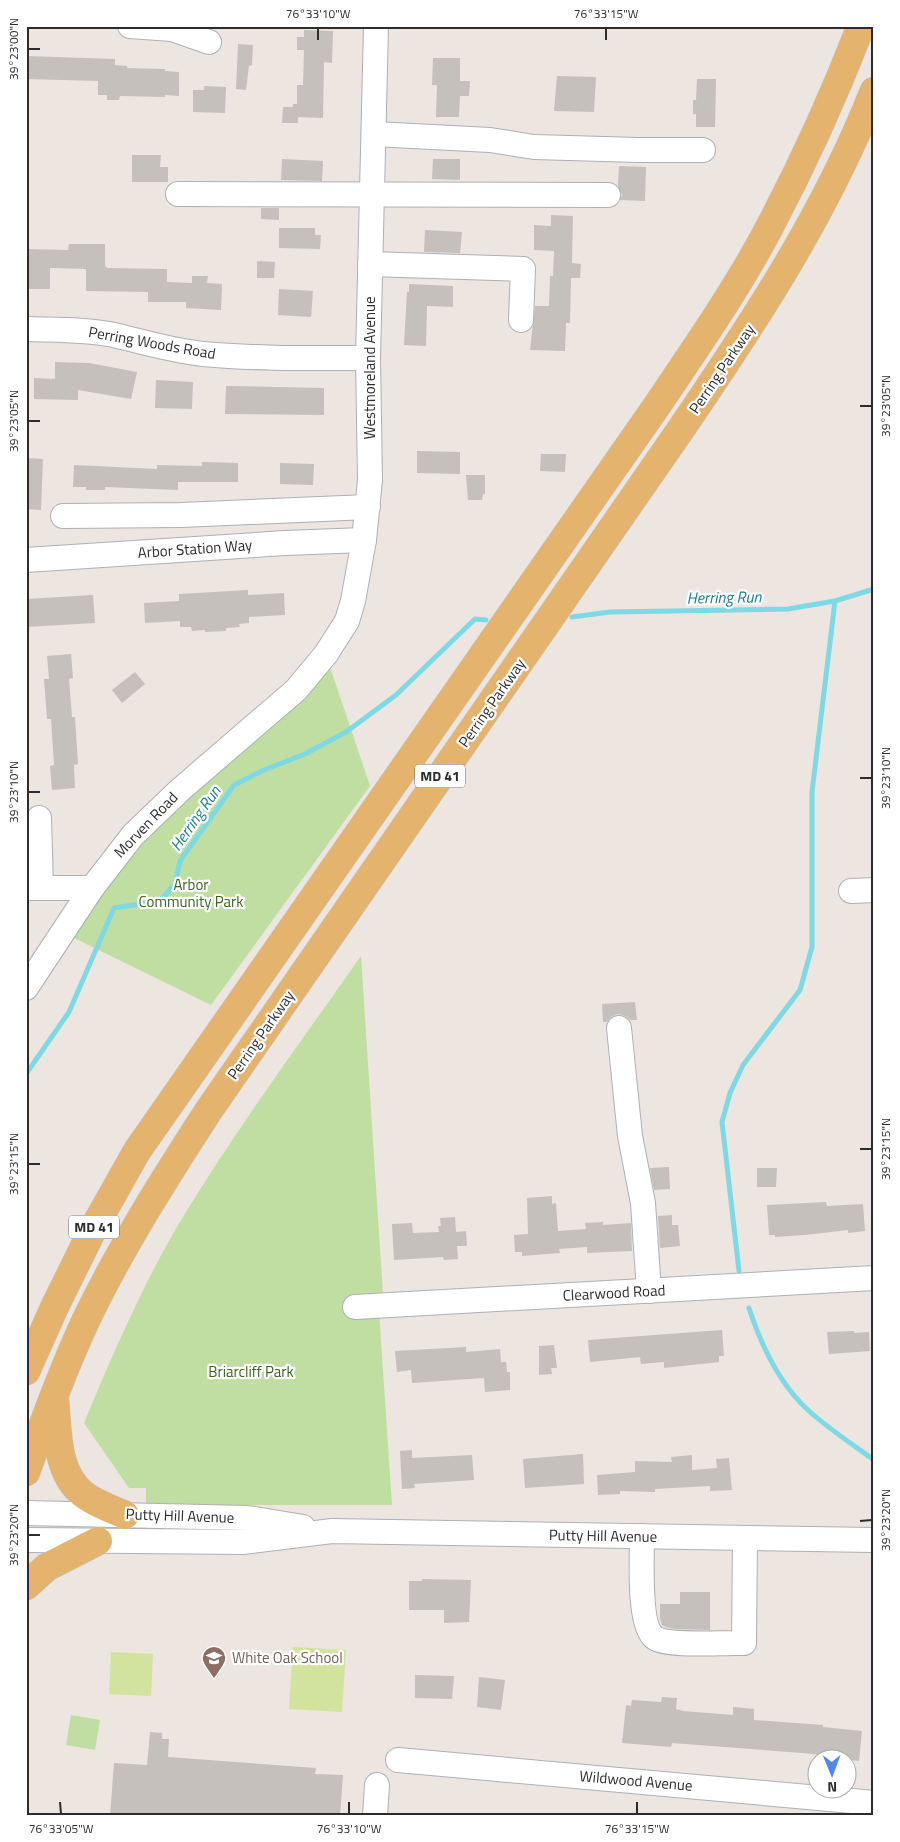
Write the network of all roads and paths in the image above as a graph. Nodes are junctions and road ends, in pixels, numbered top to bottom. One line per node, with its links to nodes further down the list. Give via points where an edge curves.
1 (130, 26): 4 (street, via 172,29)
2 (376, 26): 6 (street, Westmoreland Avenue)
3 (861, 26): 28 (main road, MD 41, via 804,159 768,231 724,305 137,1151 92,1231)
4 (209, 42)
5 (874, 91): 29 (main road, Perring Parkway / MD 41, via 835,180 749,329 169,1171 86,1320)
6 (374, 134): 7 (street, via 490,140 534,148); 10 (street, Westmoreland Avenue)
7 (703, 150)
8 (178, 194): 10 (street)
9 (608, 195): 10 (street)
10 (372, 196): 11 (street, Westmoreland Avenue)
11 (370, 264): 12 (street, via 523,269); 14 (street, Westmoreland Avenue)
12 (522, 320)
13 (26, 329): 14 (street, Perring Woods Road, via 78,330 202,354)
14 (368, 358): 15 (street, Westmoreland Avenue)
15 (368, 507): 16 (street, via 181,516); 17 (street, Westmoreland Avenue)
16 (62, 516)
17 (364, 540): 18 (street, Arbor Station Way); 19 (street, Westmoreland Avenue, via 347,621 326,654)
18 (26, 560)
19 (296, 690): 22 (street, Morven Road, via 150,818 114,856)
20 (39, 818): 21 (street)
21 (34, 888): 22 (street)
22 (92, 888): 23 (street, Morven Road)
23 (26, 988)
24 (619, 1028): 26 (street, via 630,1136 643,1203)
25 (874, 1278): 26 (street, Clearwood Road)
26 (649, 1291): 27 (street, Clearwood Road)
27 (355, 1307)
28 (26, 1371)
29 (55, 1395): 30 (main road, Perring Parkway / MD 41); 32 (main road, via 59,1447 72,1484 84,1495)
30 (26, 1472)
31 (26, 1513): 32 (street, Putty Hill Avenue)
32 (125, 1515): 33 (street, Putty Hill Avenue, via 248,1518)
33 (332, 1532): 34 (street, Putty Hill Avenue); 38 (street, Putty Hill Avenue, via 243,1542)
34 (642, 1536): 35 (street, Putty Hill Avenue); 35 (street, via 643,1601 648,1630 655,1638 676,1642 744,1642)
35 (746, 1538): 37 (street, Putty Hill Avenue)
36 (26, 1540): 38 (street, Putty Hill Avenue)
37 (874, 1540)
38 (98, 1542): 39 (main road, via 47,1567)
39 (26, 1586)
40 (398, 1760): 42 (street, Wildwood Avenue)
41 (377, 1785): 43 (street)
42 (874, 1803)
43 (375, 1816)

